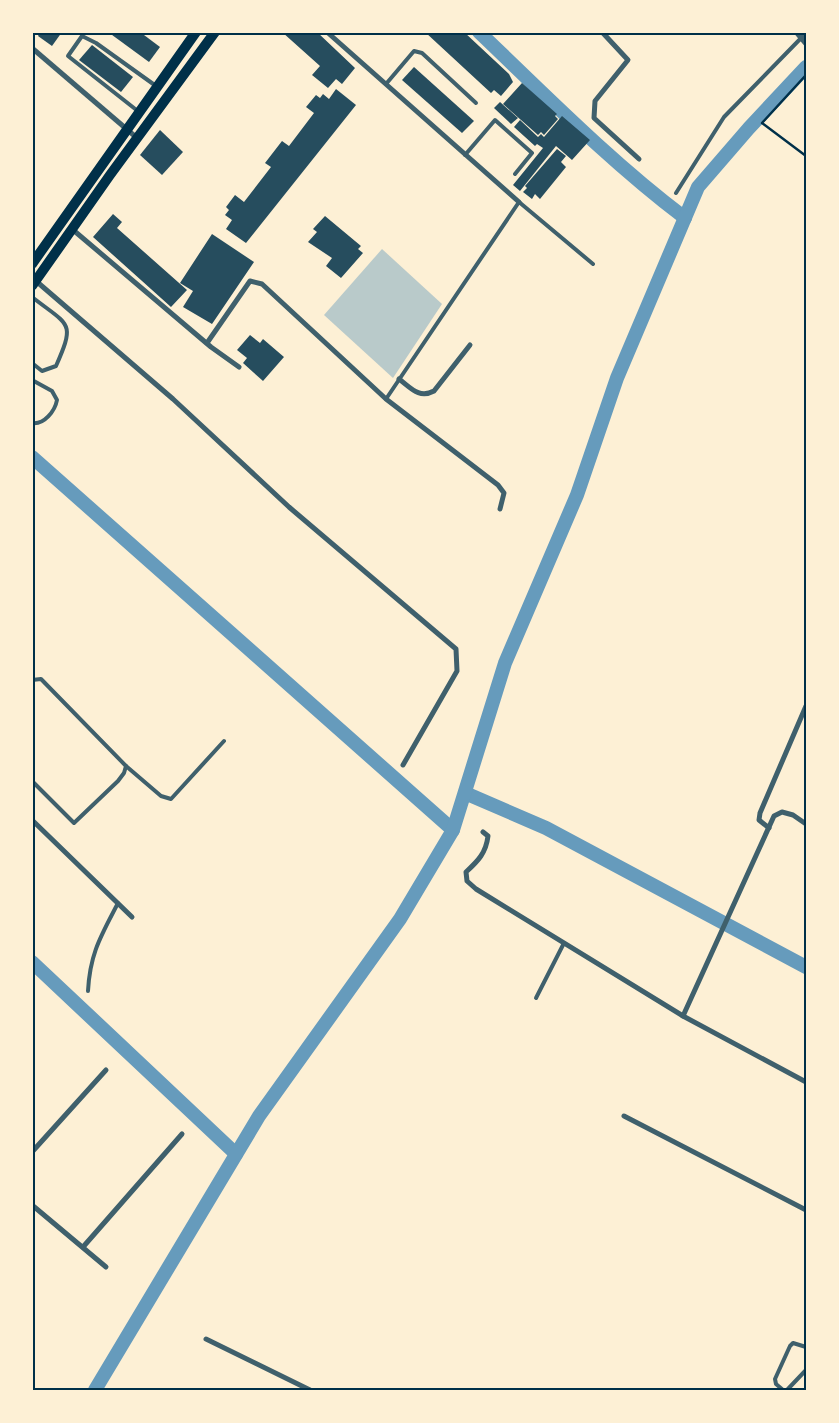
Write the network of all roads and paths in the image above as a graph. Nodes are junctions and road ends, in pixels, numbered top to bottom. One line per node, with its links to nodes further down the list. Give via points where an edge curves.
1 (196, 32): 12 (main road)
2 (215, 32): 16 (main road)
3 (328, 32): 11 (street)
4 (602, 32): 19 (street, via 628,60 595,101 594,118)
5 (796, 32): 7 (street)
6 (806, 33): 7 (lane)
7 (801, 38): 8 (street); 21 (lane, via 724,116)
8 (806, 44)
9 (32, 48): 15 (street)
10 (806, 75): 18 (path, via 762,124)
11 (386, 84): 13 (lane, via 414,51 422,52); 17 (street)
12 (157, 87): 14 (main road); 14 (lane, via 82,36 68,56)
13 (476, 103)
14 (138, 112): 15 (main road)
15 (126, 130): 16 (street); 24 (main road)
16 (137, 138): 23 (main road)
17 (465, 155): 20 (lane, via 496,120 532,153); 22 (street)
18 (806, 156)
19 (638, 159)
20 (515, 174)
21 (676, 193)
22 (519, 202): 26 (lane); 33 (lane)
23 (72, 229): 27 (main road); 29 (street)
24 (37, 249): 25 (main road)
25 (32, 264)
26 (593, 264)
27 (34, 283): 41 (street, via 173,399 289,507 456,649 457,671)
28 (32, 297): 31 (lane, via 62,320 68,329 68,338 56,366 42,371)
29 (207, 343): 32 (street); 35 (street, via 250,281 262,284)
30 (470, 345): 33 (street, via 434,391 426,395 420,395)
31 (32, 363)
32 (239, 367)
33 (399, 379): 35 (lane)
34 (33, 381): 36 (lane, via 52,391 57,400 45,420)
35 (386, 399): 37 (street, via 498,485 504,493)
36 (32, 423)
37 (500, 509)
38 (32, 680): 42 (lane, via 41,679)
39 (806, 706): 46 (street, via 760,814 759,820)
40 (224, 741): 42 (lane, via 171,799 161,796)
41 (404, 765)
42 (126, 766): 43 (lane, via 118,780 74,823)
43 (32, 781)
44 (33, 820): 48 (street)
45 (806, 824): 46 (street, via 782,812 774,816)
46 (769, 828): 53 (street)
47 (483, 832): 50 (street, via 488,836 487,846 466,872 467,881)
48 (118, 903): 49 (street); 51 (lane, via 91,961)
49 (132, 917)
50 (564, 943): 52 (lane); 53 (street)
51 (88, 991)
52 (536, 998)
53 (682, 1016): 55 (street)
54 (106, 1070): 58 (street)
55 (806, 1082)
56 (624, 1116): 60 (street)
57 (182, 1134): 61 (street)
58 (32, 1152)
59 (32, 1204): 61 (street)
60 (806, 1210)
61 (83, 1247): 62 (street)
62 (106, 1267)
63 (206, 1339): 66 (street)
64 (806, 1347): 67 (lane, via 793,1343 790,1346 774,1380)
65 (806, 1370): 67 (lane)
66 (310, 1390)
67 (785, 1390)

